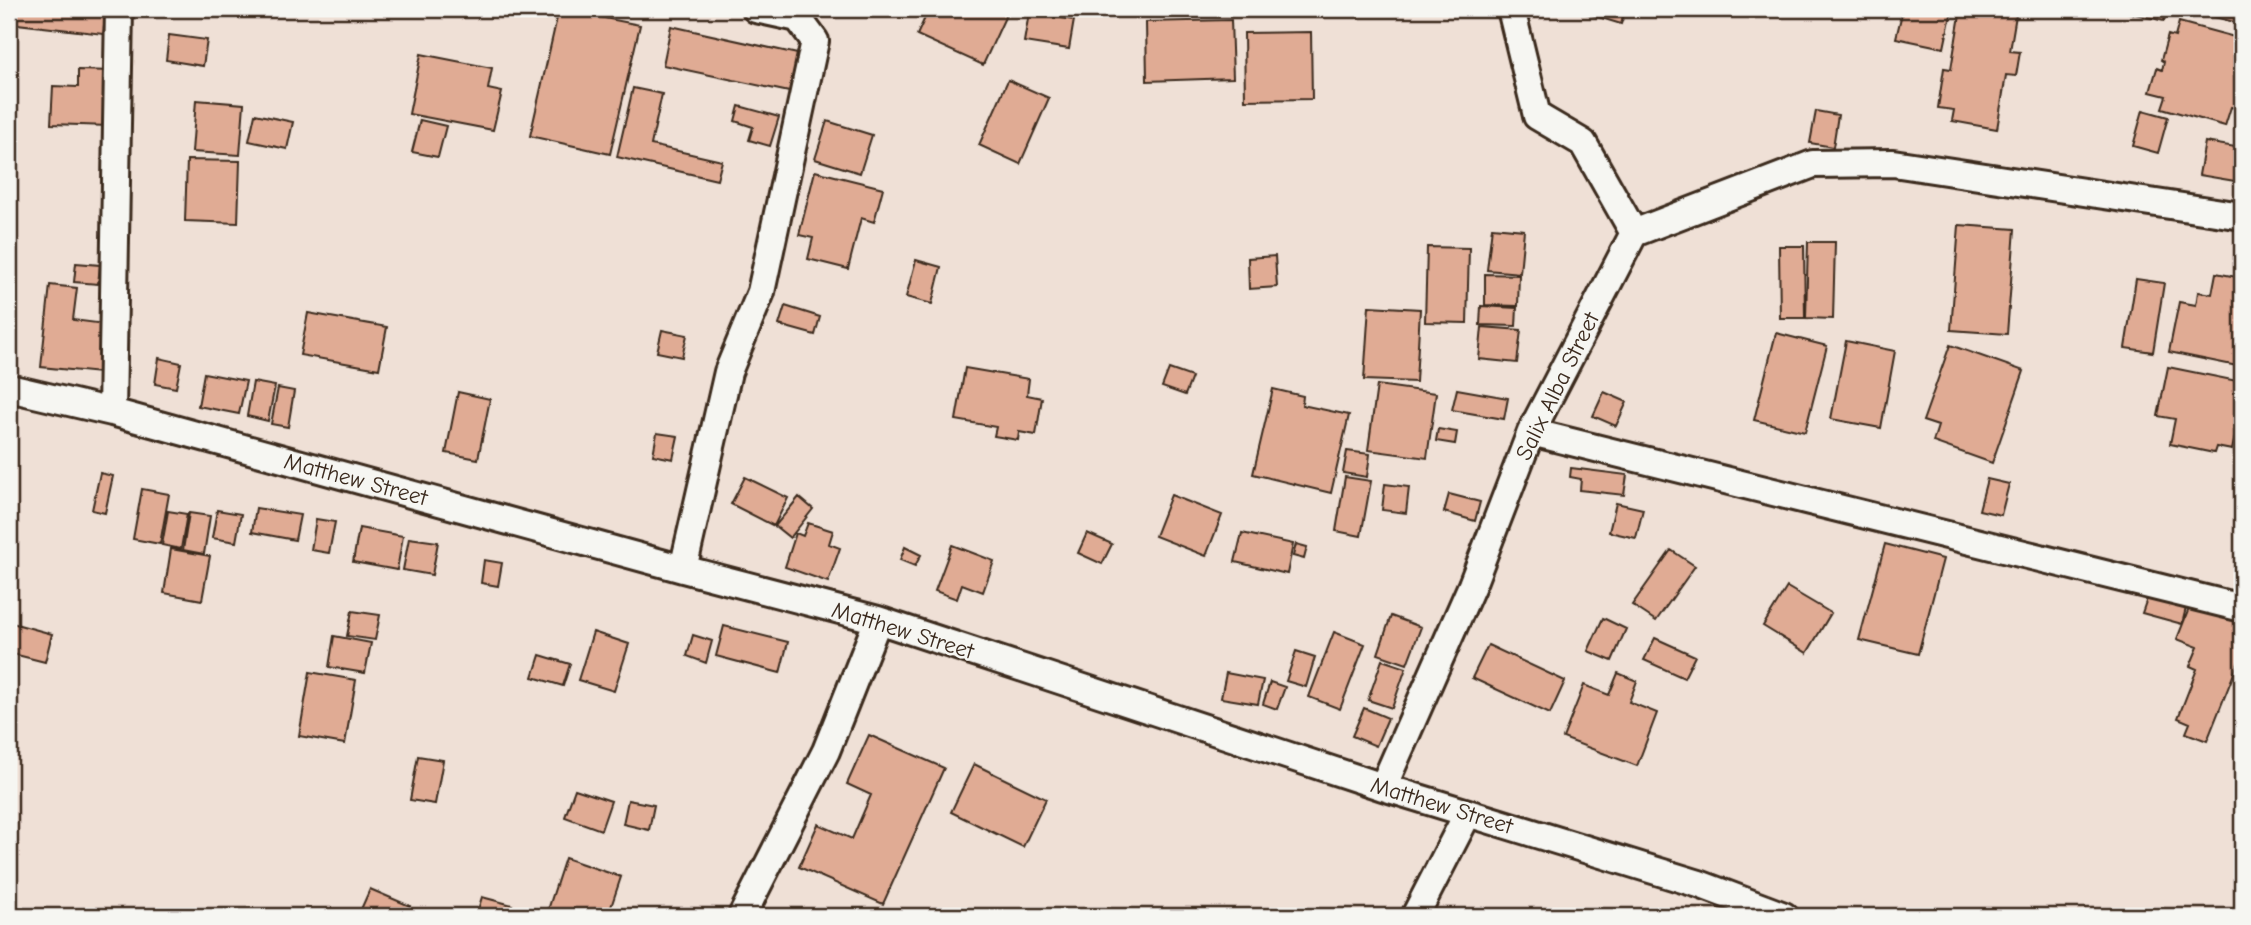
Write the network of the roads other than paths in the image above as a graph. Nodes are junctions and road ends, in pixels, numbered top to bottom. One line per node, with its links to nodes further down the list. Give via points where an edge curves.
1 (119, 9): 7 (street)
2 (756, 9): 9 (street, via 798,18 816,41 761,292 728,372)
3 (1511, 9): 5 (street, via 1537,116 1583,143)
4 (2242, 216): 5 (street, via 1893,163 1813,164)
5 (1634, 233): 8 (street, Salix Alba Street)
6 (9, 388): 7 (street, Matthew Street)
7 (112, 412): 9 (street, Matthew Street)
8 (1531, 432): 10 (street); 12 (street, Salix Alba Street, via 1472,585)
9 (683, 569): 11 (street, Matthew Street)
10 (2242, 608)
11 (878, 620): 12 (street, Matthew Street); 14 (street, via 826,751)
12 (1383, 787): 13 (street, Matthew Street)
13 (1468, 813): 15 (street); 16 (street, Matthew Street, via 1699,884)
14 (742, 916)
15 (1415, 916)
16 (1784, 916)

